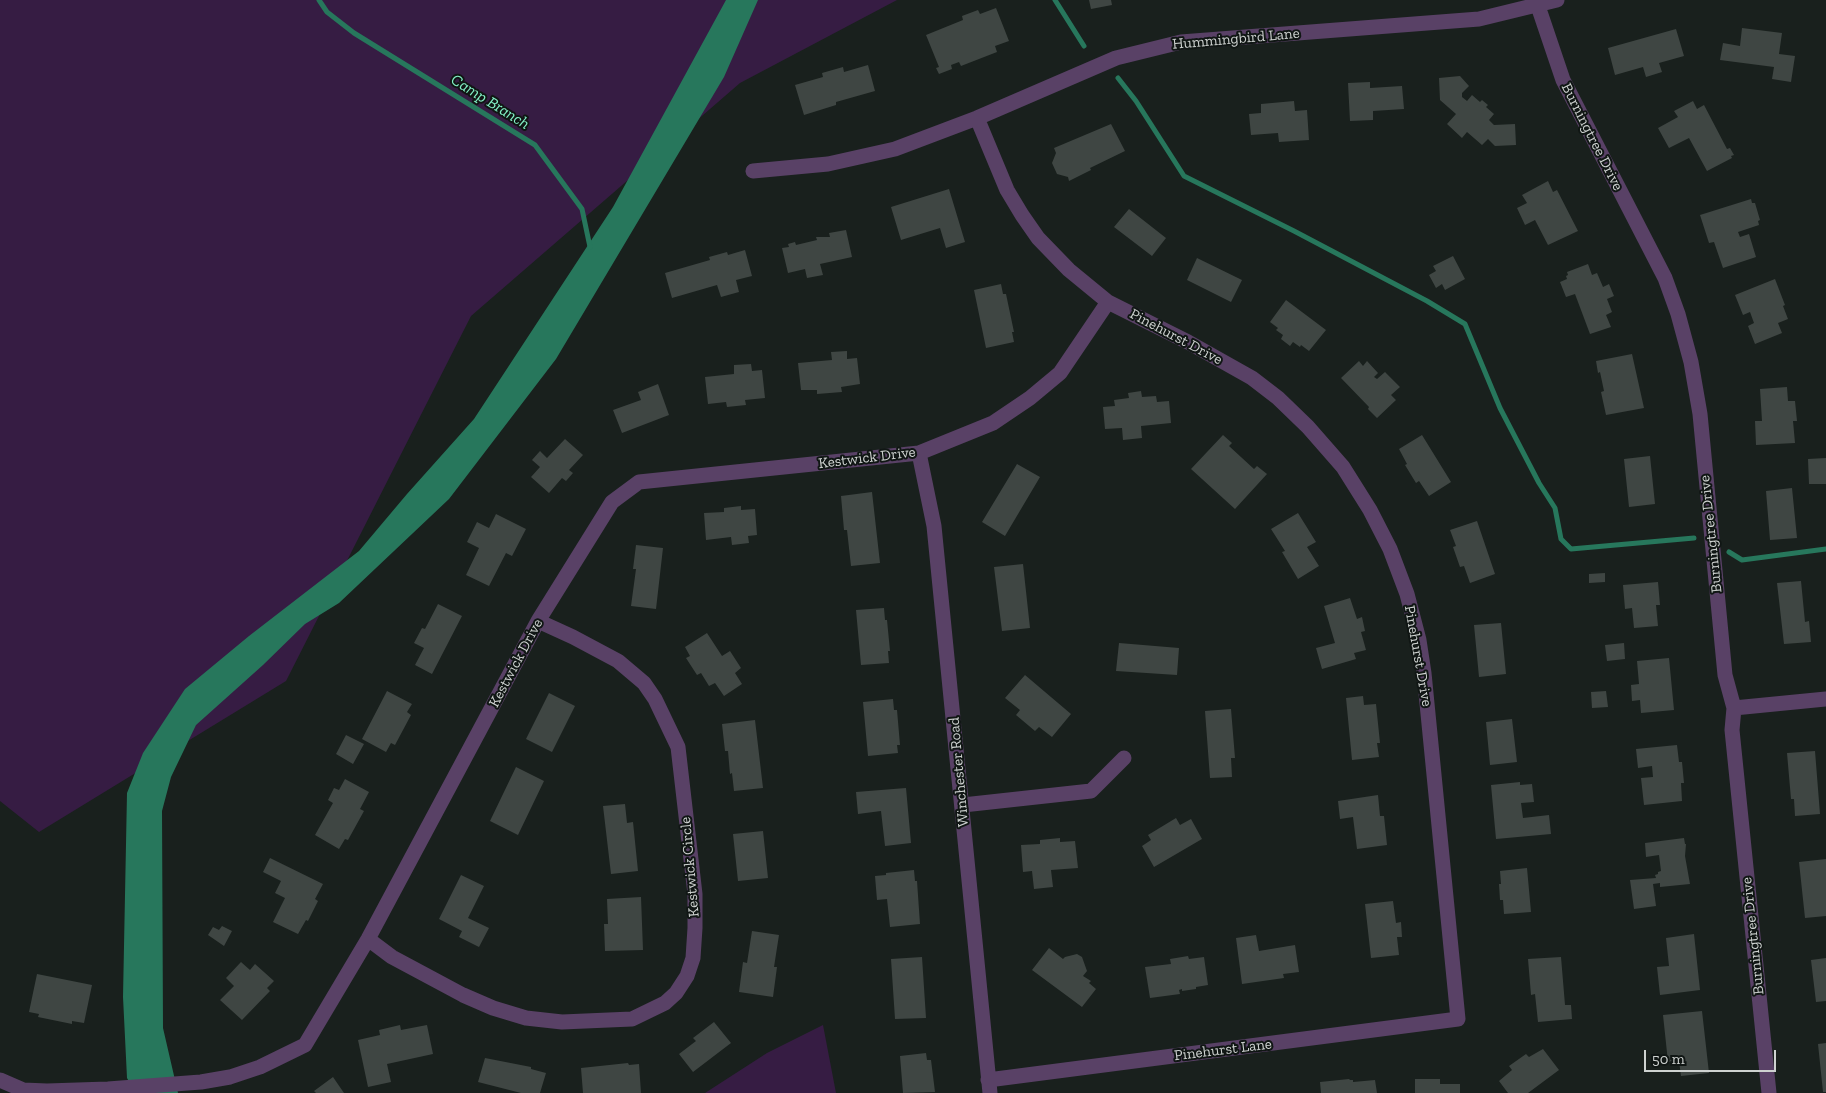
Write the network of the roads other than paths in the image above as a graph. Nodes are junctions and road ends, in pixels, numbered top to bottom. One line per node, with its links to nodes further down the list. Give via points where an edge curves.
1 (1557, 0): 2 (street, Hummingbird Lane)
2 (1538, 6): 3 (street, Hummingbird Lane, via 1479,18 1181,42 1116,58); 9 (street, Burningtree Drive, via 1562,80 1665,278 1678,314 1700,414 1725,675)
3 (978, 118): 4 (street, Hummingbird Lane, via 885,151 828,164); 5 (street, Pinehurst Drive, via 1007,190 1038,238 1069,270)
4 (754, 171)
5 (1108, 302): 6 (street, Kestwick Drive, via 1060,373 1030,398 993,423); 13 (street, Pinehurst Drive, via 1252,378 1278,398 1343,468 1390,549 1407,594 1424,673)
6 (918, 453): 7 (street, Kestwick Drive, via 640,482 612,502); 11 (street, Winchester Road, via 934,526)
7 (538, 621): 12 (street, Kestwick Drive); 12 (street, Kestwick Circle, via 618,661 638,678 655,699 678,747 695,894 693,958 687,976 665,1004 632,1019 562,1022 526,1018 463,995 392,957)
8 (1826, 699): 9 (street)
9 (1734, 708): 16 (street, Burningtree Drive, via 1732,730)
10 (1124, 758): 11 (street, via 1091,791)
11 (962, 805): 15 (street, Winchester Road)
12 (368, 939): 14 (street, Kestwick Drive, via 305,1045 260,1067 230,1078 108,1090 23,1090)
13 (1458, 1019): 15 (street, Pinehurst Lane)
14 (0, 1080)
15 (989, 1086)
16 (1769, 1093)

